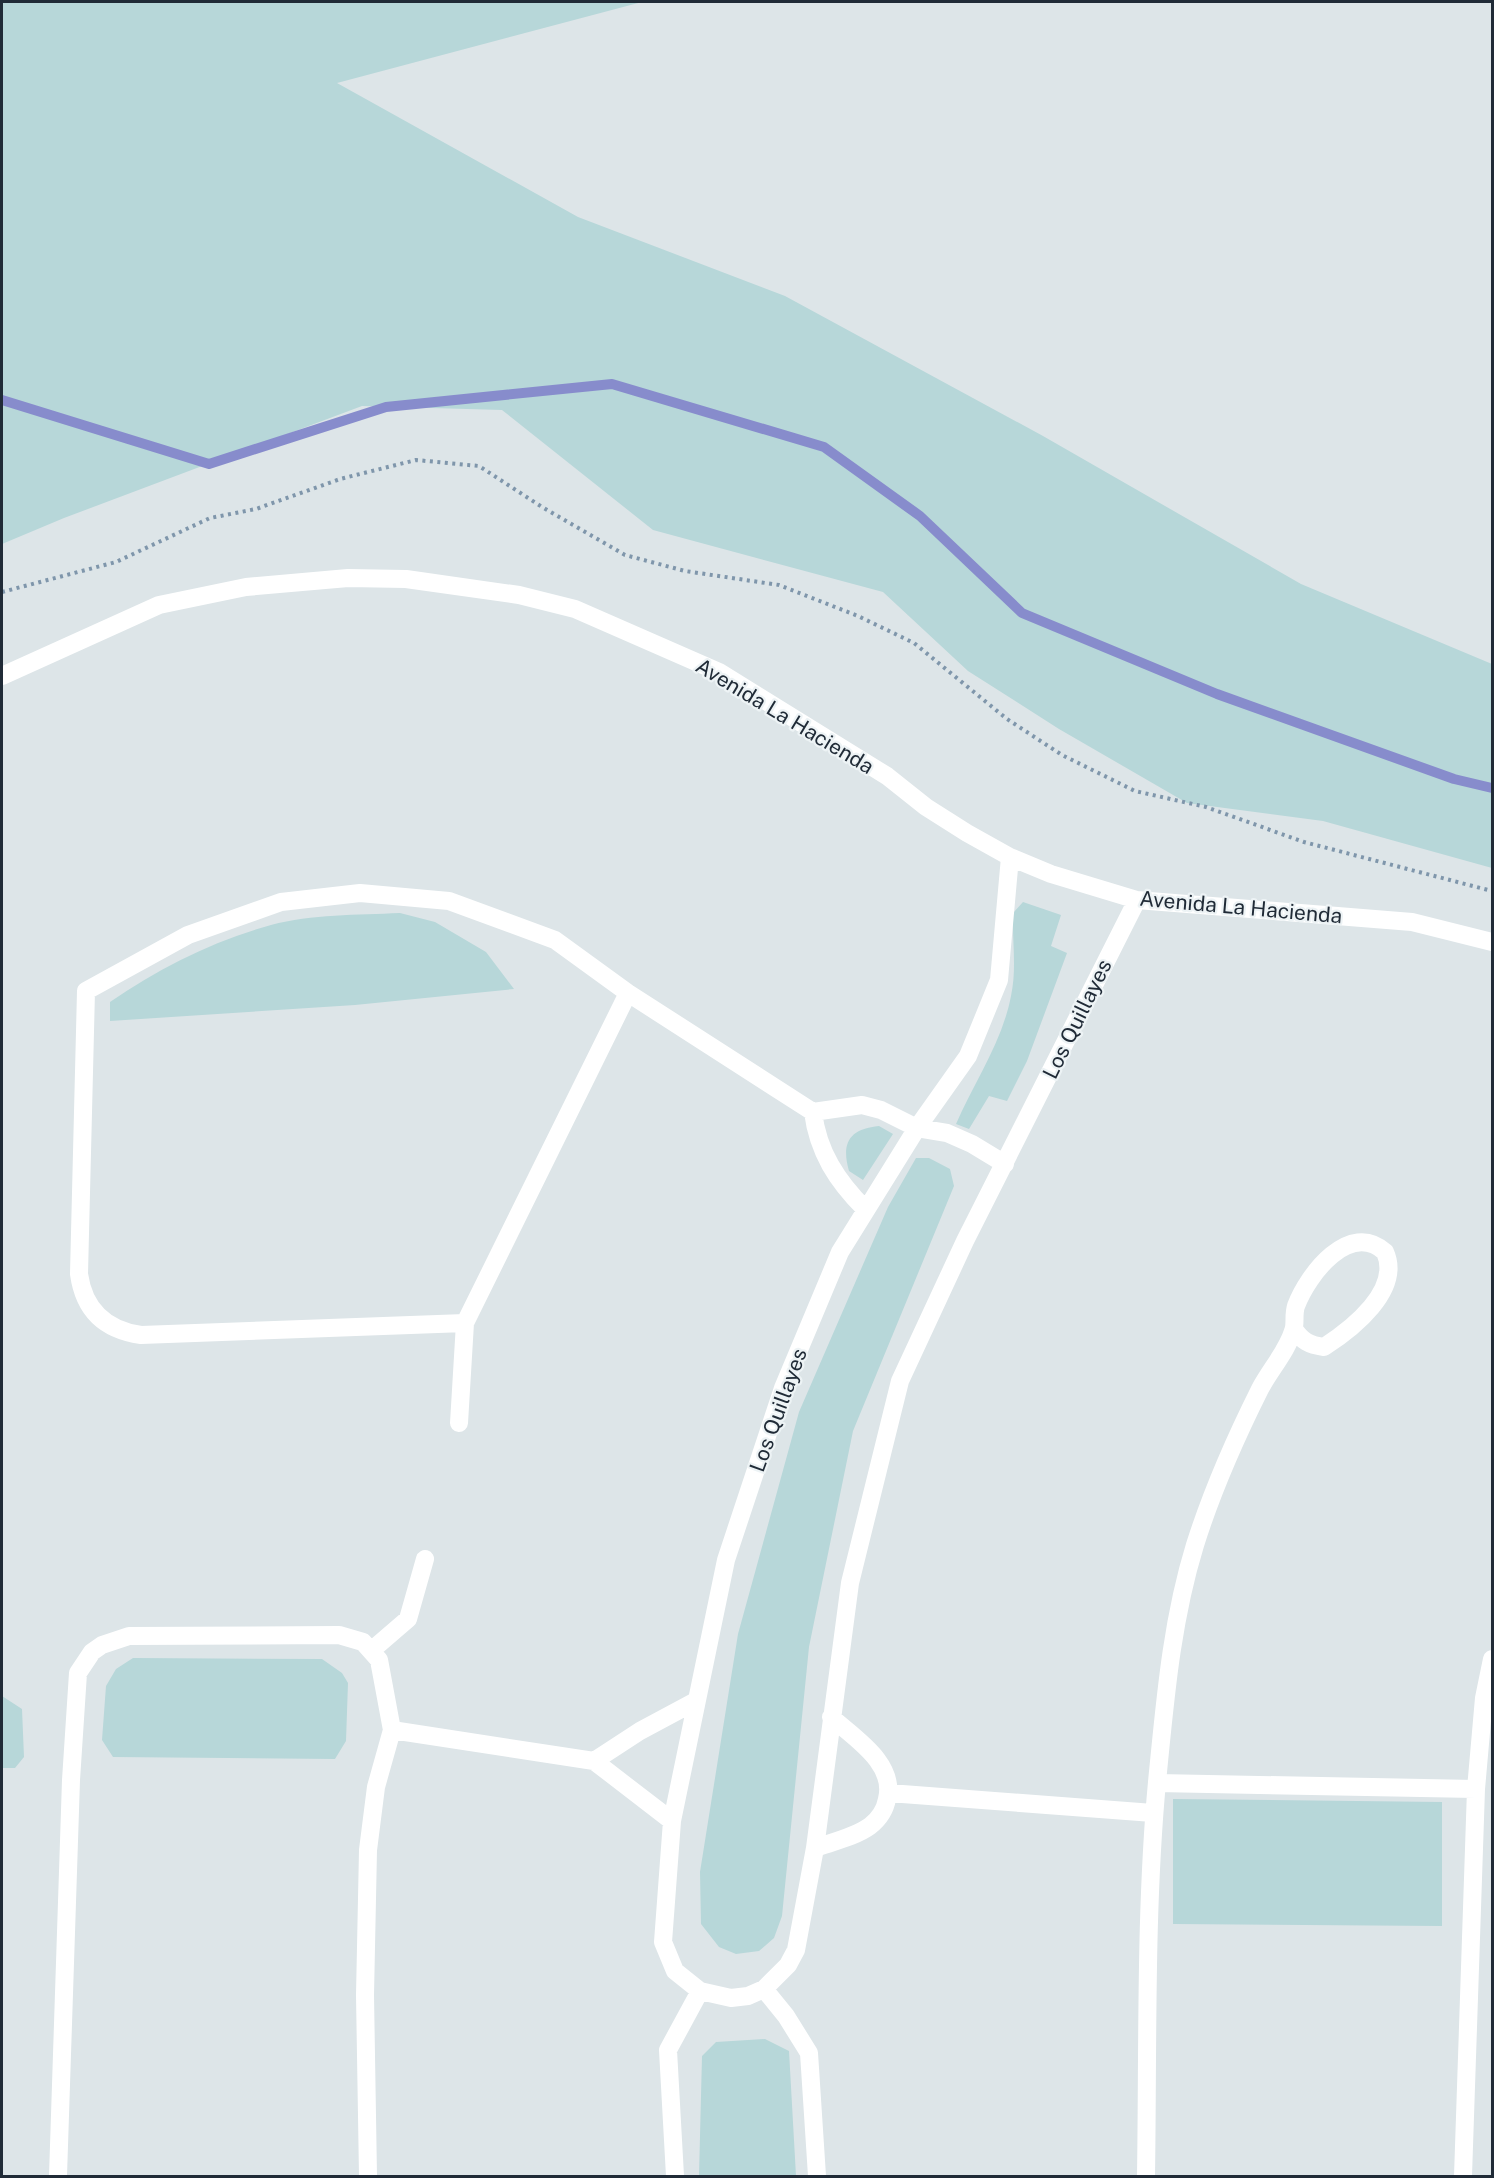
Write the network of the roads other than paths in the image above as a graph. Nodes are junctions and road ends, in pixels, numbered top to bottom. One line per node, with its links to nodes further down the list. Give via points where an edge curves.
1 (2, 676): 2 (street, Avenida La Hacienda, via 159,605 246,586 348,578 406,579 519,595 575,609 719,672 887,776 967,833)
2 (1010, 856): 3 (street, Avenida La Hacienda, via 1094,889); 7 (street, Los Quillayes, via 999,980 968,1056)
3 (1137, 900): 4 (street, Avenida La Hacienda, via 1412,922); 8 (street, Los Quillayes)
4 (1492, 942)
5 (628, 993): 6 (street); 10 (street); 10 (street, via 555,940 449,901 360,893 281,902 260,909 188,935 86,991 79,1274 81,1290 98,1317 125,1333 141,1335)
6 (813, 1112): 7 (street, via 862,1105); 9 (street, via 823,1152 840,1185)
7 (917, 1128): 8 (street, via 947,1133 972,1143); 9 (street, Los Quillayes)
8 (1005, 1164): 17 (street, Los Quillayes, via 900,1381 850,1583)
9 (865, 1209): 16 (street, Los Quillayes, via 840,1252 783,1388 726,1560)
10 (465, 1323): 12 (street)
11 (1294, 1329): 11 (street, via 1300,1296 1332,1256 1356,1241 1367,1241 1385,1252 1390,1272 1382,1290 1357,1323 1324,1347 1301,1340); 20 (street, via 1237,1434 1195,1547 1168,1664)
12 (459, 1423)
13 (425, 1559): 14 (street, via 408,1619)
14 (372, 1650): 18 (street, via 383,1672); 28 (street, via 363,1642 339,1635 129,1636 102,1645 84,1662 78,1673 71,1780)
15 (1492, 1659): 21 (street, via 1484,1698)
16 (696, 1701): 19 (street); 24 (street, Los Quillayes)
17 (831, 1717): 22 (street, via 884,1768); 25 (street, Los Quillayes)
18 (392, 1730): 19 (street); 29 (street, via 376,1786 368,1850)
19 (594, 1761): 24 (street)
20 (1157, 1783): 21 (street); 23 (street)
21 (1476, 1789): 33 (street)
22 (888, 1793): 23 (street); 25 (street, via 880,1816 870,1826)
23 (1153, 1813): 32 (street)
24 (672, 1821): 27 (street, Los Quillayes, via 663,1942 675,1971)
25 (815, 1848): 26 (street, Los Quillayes, via 796,1950 788,1965)
26 (764, 1989): 27 (street, Los Quillayes, via 731,1998); 31 (street, via 808,2053)
27 (700, 1991): 30 (street, via 668,2050)
28 (58, 2176)
29 (368, 2176)
30 (675, 2176)
31 (817, 2176)
32 (1146, 2176)
33 (1463, 2176)

